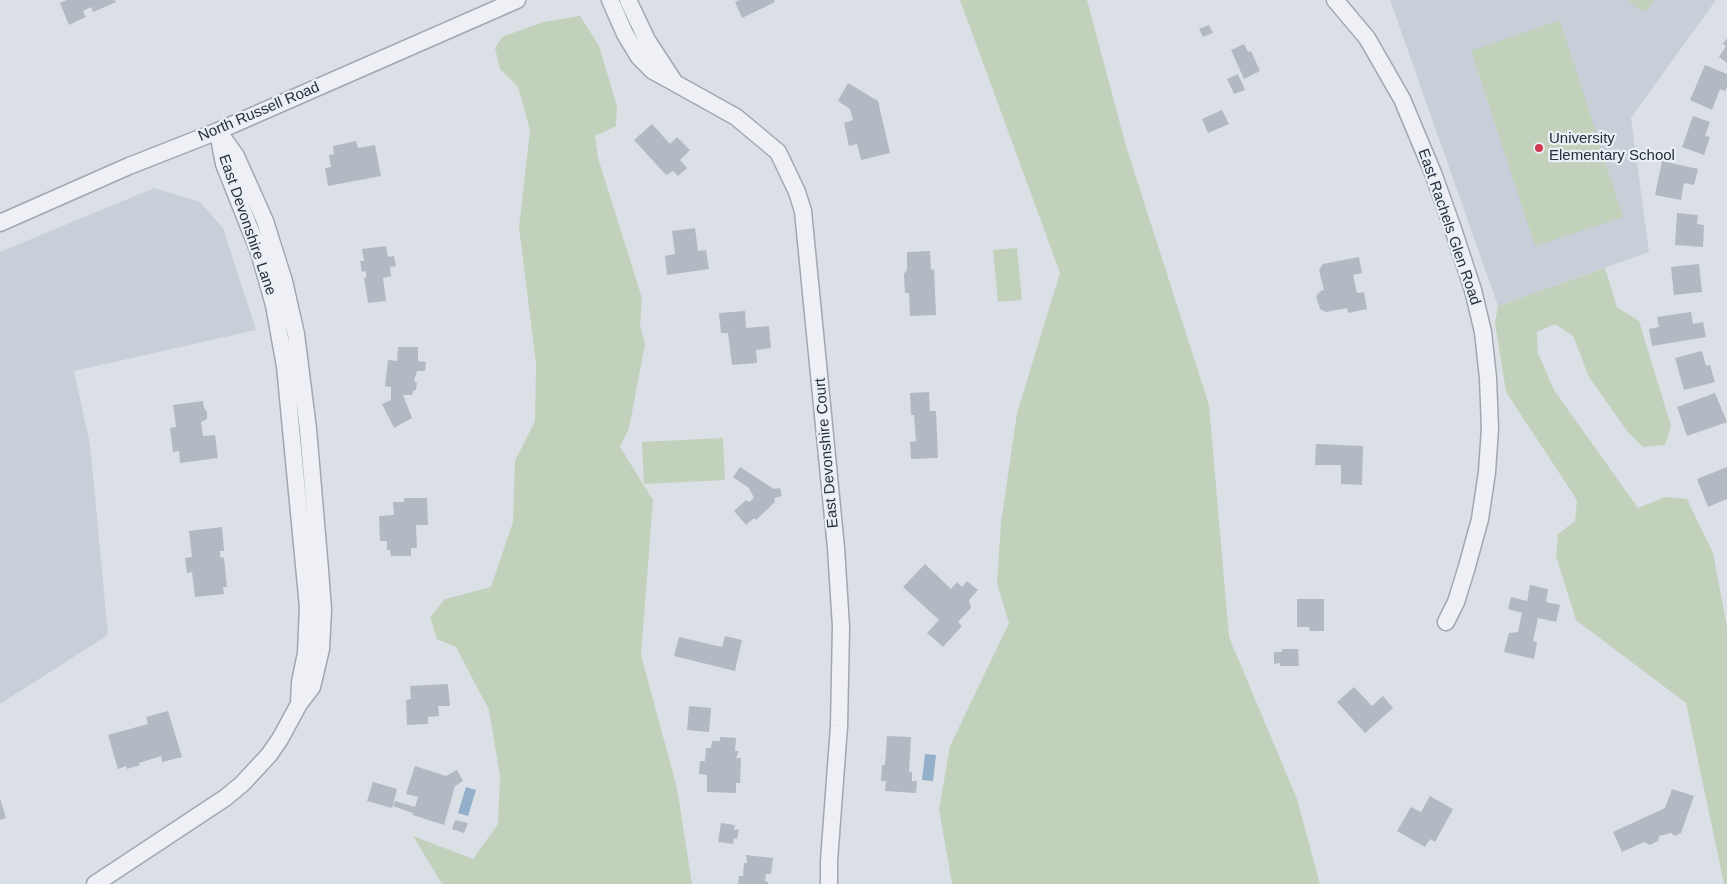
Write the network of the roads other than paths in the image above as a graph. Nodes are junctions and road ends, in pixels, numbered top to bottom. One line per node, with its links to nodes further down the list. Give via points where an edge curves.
1 (517, 0): 6 (street, North Russell Road)
2 (610, 0): 5 (street, East Devonshire Court, via 624,34 639,58 653,71)
3 (628, 0): 5 (street, East Devonshire Court, via 647,40)
4 (1335, 0): 8 (street, East Rachels Glen Road, via 1367,38 1409,114 1453,229 1483,332 1490,428 1487,472 1480,519 1464,578)
5 (675, 83): 10 (street, East Devonshire Court, via 736,118 778,152 798,192 803,211 841,627 839,726)
6 (218, 130): 7 (street, North Russell Road); 9 (street, East Devonshire Lane, via 236,156 272,243 290,304 308,429 323,610 321,649 312,686 269,755 242,784)
7 (0, 223)
8 (1446, 622)
9 (95, 884)
10 (829, 884)

